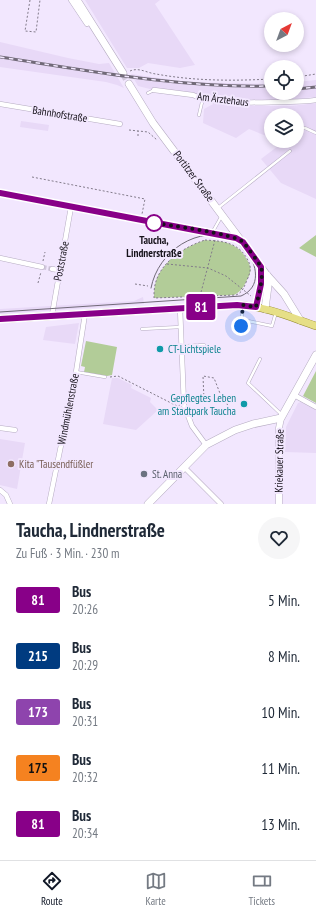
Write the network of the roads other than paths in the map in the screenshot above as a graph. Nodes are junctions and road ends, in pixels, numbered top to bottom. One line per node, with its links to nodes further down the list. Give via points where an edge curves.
1 (71, 0): 3 (street)
2 (77, 0): 4 (main road)
3 (86, 24)
4 (125, 72)
5 (129, 84): 18 (main road, Portitzer Straße, via 153,123)
6 (154, 90): 7 (lane); 8 (street, Am Ärztehaus)
7 (148, 93)
8 (202, 98): 9 (street, Am Ärztehaus, via 253,103); 11 (lane)
9 (316, 100)
10 (0, 104): 12 (street, Bahnhofstraße)
11 (199, 115)
12 (120, 124)
13 (304, 128): 14 (lane)
14 (316, 133)
15 (290, 151): 18 (lane)
16 (0, 193): 17 (street)
17 (71, 207): 20 (street); 26 (street, Poststraße)
18 (218, 208): 19 (main road, Portitzer Straße)
19 (223, 215): 20 (lane); 21 (main road, Portitzer Straße)
20 (215, 234): 21 (street)
21 (243, 242): 24 (main road, Portitzer Straße)
22 (0, 258): 23 (street)
23 (42, 267)
24 (261, 267): 27 (main road, Portitzer Straße); 29 (main road, via 261,284)
25 (52, 269): 26 (street)
26 (59, 270): 34 (street, Poststraße)
27 (266, 274): 31 (main road, via 268,286); 37 (main road, Portitzer Straße, via 284,294)
28 (243, 305): 29 (main road); 30 (main road); 38 (lane)
29 (256, 307): 31 (main road)
30 (180, 308): 33 (main road); 40 (street)
31 (265, 309): 32 (main road)
32 (276, 312): 36 (lane, via 272,326); 37 (main road)
33 (85, 314): 34 (main road); 46 (street, Windmühlenstraße)
34 (52, 315): 35 (main road)
35 (0, 318)
36 (248, 320)
37 (300, 320): 39 (main road)
38 (241, 326)
39 (316, 326)
40 (181, 328): 41 (lane); 42 (street)
41 (142, 329)
42 (182, 346): 43 (lane); 53 (street, via 184,405 192,426)
43 (204, 346)
44 (316, 355): 48 (main road)
45 (260, 359): 50 (lane, via 248,383)
46 (76, 372): 47 (lane); 57 (street, Windmühlenstraße)
47 (105, 377)
48 (294, 394): 49 (street); 50 (main road)
49 (316, 407)
50 (282, 417): 53 (main road, via 235,430); 60 (street, Kriekauer Straße, via 279,428)
51 (0, 428): 52 (street)
52 (15, 430)
53 (206, 445): 54 (main road)
54 (184, 467): 58 (main road); 59 (street)
55 (0, 490): 56 (street)
56 (10, 504)
57 (49, 504)
58 (148, 504)
59 (221, 504)
60 (278, 504)

